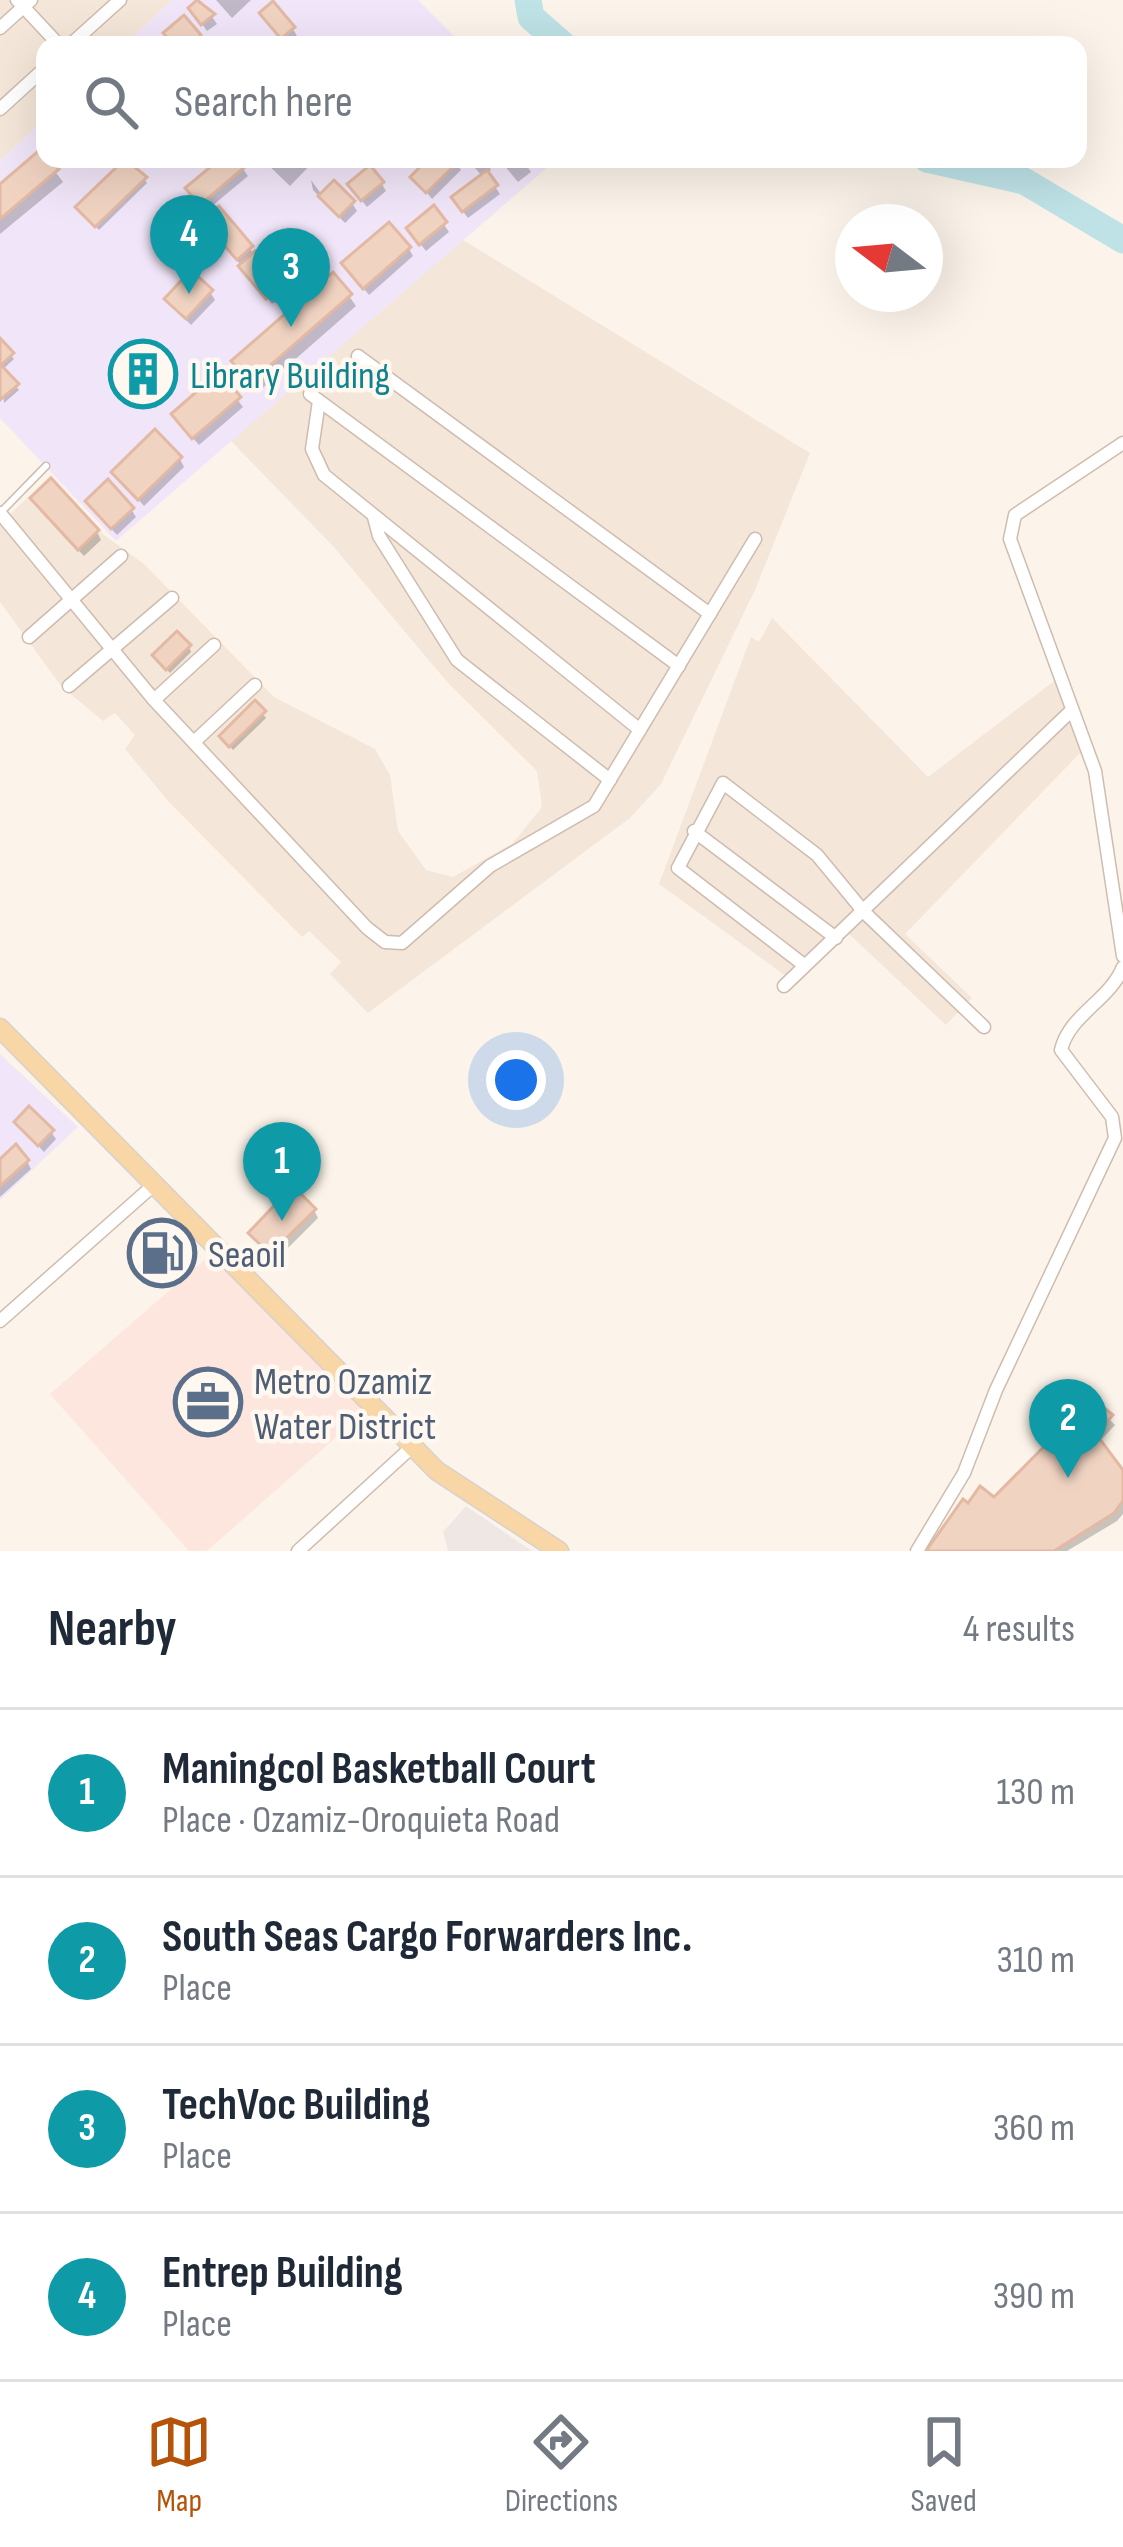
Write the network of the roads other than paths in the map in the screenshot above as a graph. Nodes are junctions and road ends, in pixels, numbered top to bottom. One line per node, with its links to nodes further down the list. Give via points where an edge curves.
1 (120, 0): 5 (street)
2 (24, 2): 3 (street); 4 (street)
3 (0, 28)
4 (52, 36)
5 (80, 36)
6 (36, 76): 7 (street)
7 (0, 109)
8 (358, 356): 17 (street)
9 (1123, 443): 25 (street, via 1010,524)
10 (46, 466): 11 (lane)
11 (0, 513): 16 (street)
12 (374, 518): 21 (street, via 318,468 314,398); 26 (street); 28 (street, via 458,661)
13 (755, 539): 17 (street)
14 (121, 556): 16 (street)
15 (172, 598): 20 (street)
16 (73, 603): 18 (street); 20 (street)
17 (710, 614): 21 (street)
18 (29, 637)
19 (214, 645): 24 (street)
20 (112, 650): 23 (street); 24 (street)
21 (679, 666): 26 (street)
22 (255, 685): 27 (street)
23 (69, 686)
24 (154, 700): 27 (street)
25 (1072, 710): 30 (street); 32 (street, via 1095,771)
26 (640, 730): 28 (street)
27 (194, 742): 28 (street, via 368,928 396,944 490,866 582,816)
28 (610, 780)
29 (694, 831): 30 (street, via 718,787 728,784 817,855); 31 (street); 33 (street, via 680,872)
30 (864, 912): 31 (street); 37 (street)
31 (836, 938): 33 (street)
32 (1123, 956)
33 (804, 965): 35 (street)
34 (1123, 967): 43 (street, via 1061,1049 1112,1117 1114,1138 964,1473)
35 (784, 986)
36 (0, 1028): 38 (main road)
37 (984, 1028)
38 (157, 1182): 39 (street); 40 (main road)
39 (0, 1321)
40 (413, 1446): 41 (street); 42 (main road, via 455,1484)
41 (298, 1551)
42 (560, 1551)
43 (917, 1551)

